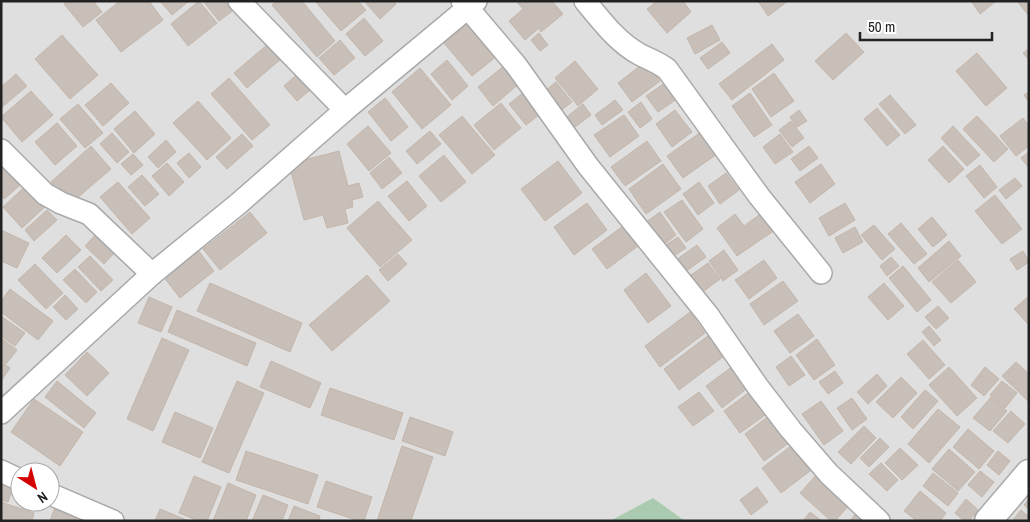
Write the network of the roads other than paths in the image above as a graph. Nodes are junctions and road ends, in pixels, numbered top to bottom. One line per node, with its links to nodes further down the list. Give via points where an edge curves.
1 (240, 1): 4 (street)
2 (585, 1): 6 (street, via 624,44 667,69 759,196)
3 (469, 3): 4 (street); 12 (street, via 588,166 708,316 791,430 829,474)
4 (345, 110): 7 (street)
5 (1, 150): 7 (street, via 46,194 89,214)
6 (821, 272)
7 (152, 274): 8 (street)
8 (1, 413)
9 (1029, 474): 13 (street)
10 (60, 498): 11 (street)
11 (113, 521)
12 (879, 521)
13 (988, 521)

